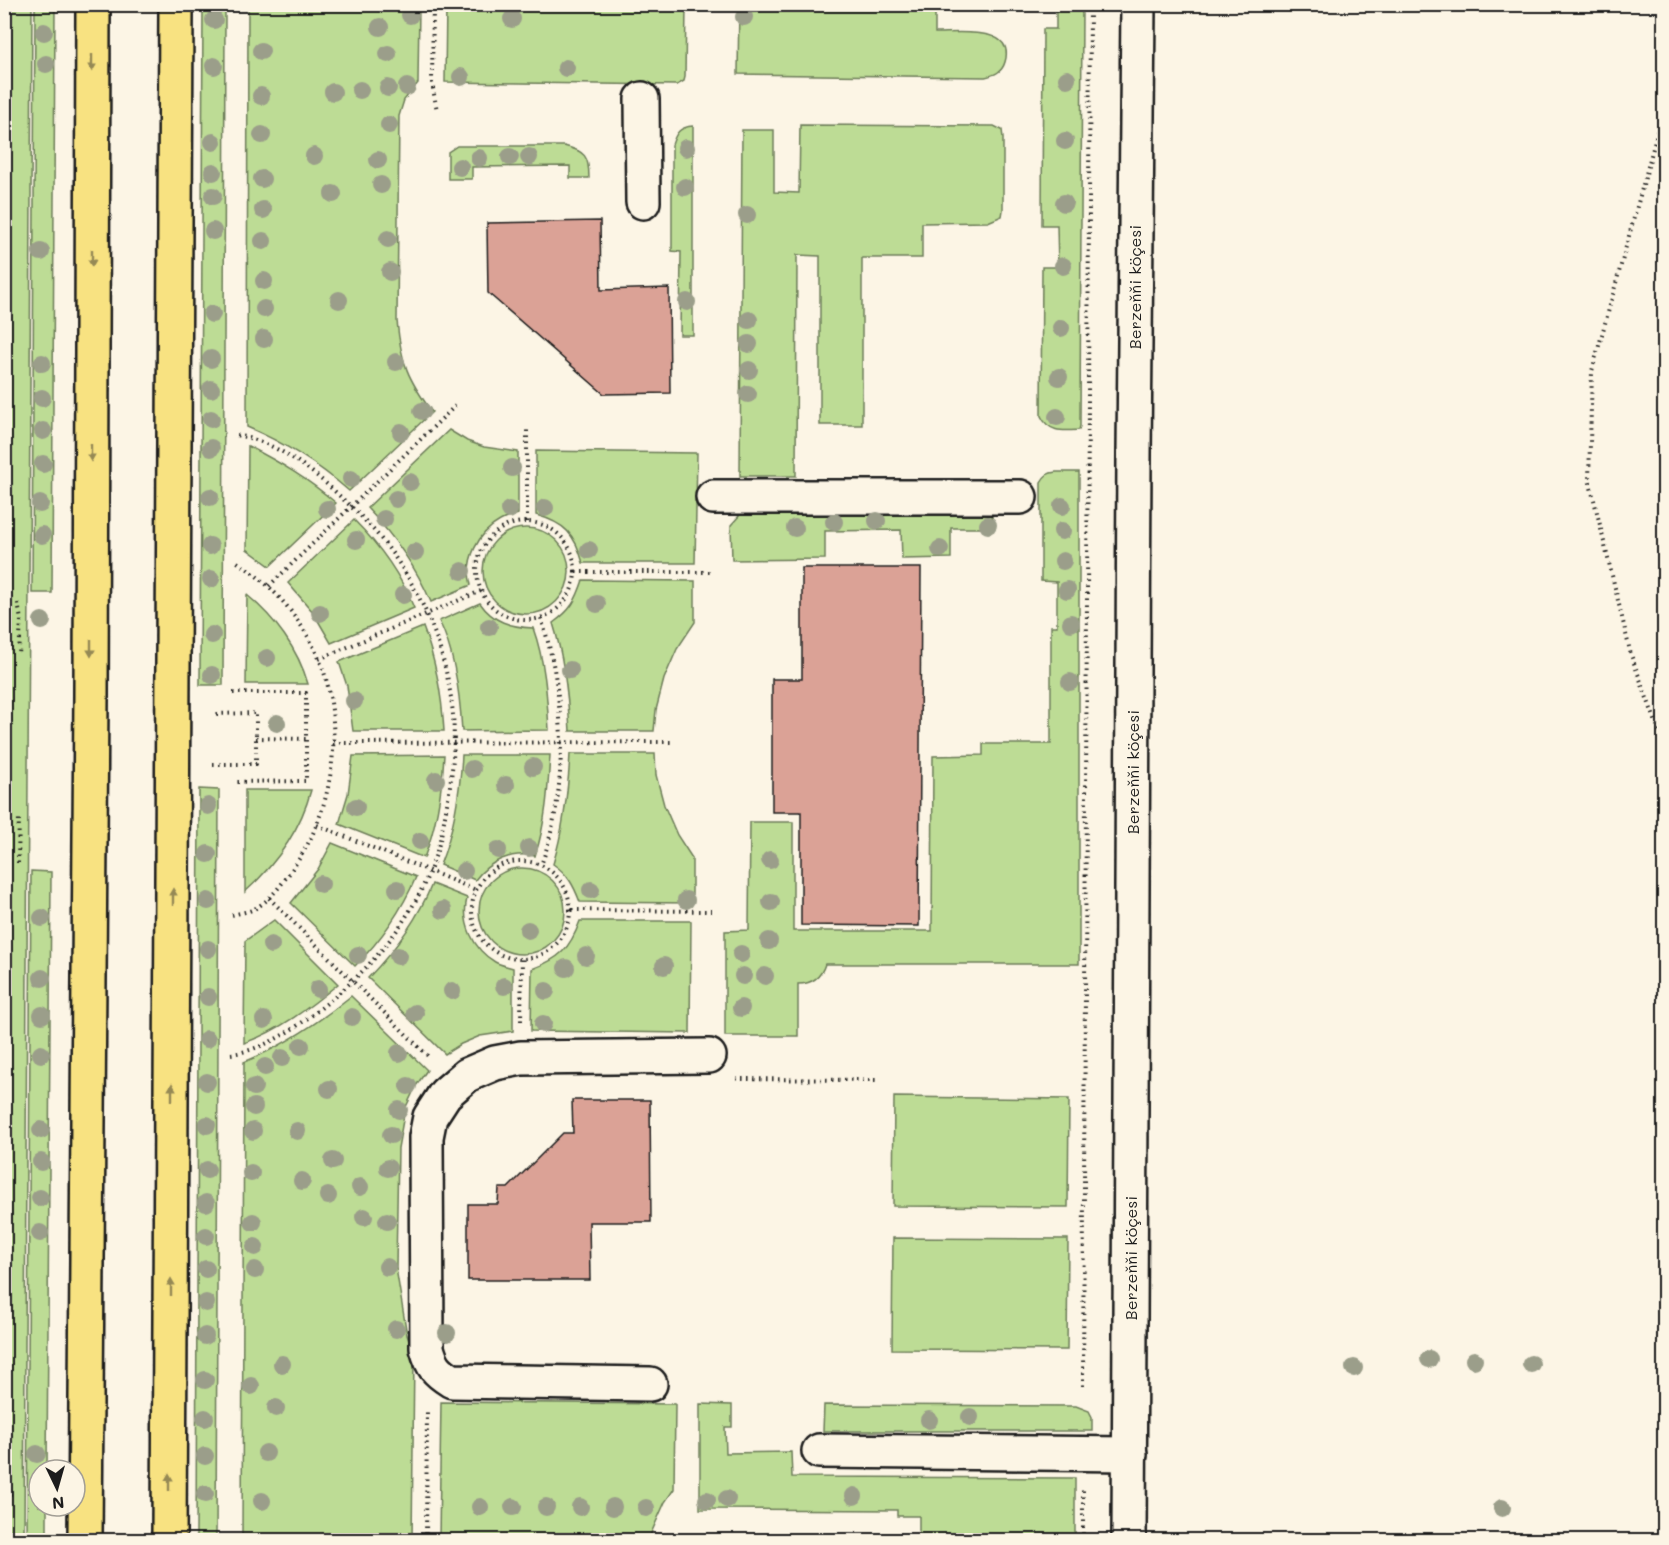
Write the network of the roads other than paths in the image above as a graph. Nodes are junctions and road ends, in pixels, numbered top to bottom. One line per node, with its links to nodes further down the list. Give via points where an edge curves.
1 (93, 4): 12 (main road, one-way to 12)
2 (176, 4): 13 (main road, one-way to 2)
3 (1138, 4): 11 (street, Berzeňňi köçesi)
4 (642, 99): 5 (street)
5 (643, 202)
6 (713, 496): 7 (street)
7 (1020, 497)
8 (709, 1056): 9 (street, via 521,1058 495,1063 467,1075 445,1094 430,1117 426,1137 427,1348 436,1370 452,1381)
9 (650, 1384)
10 (819, 1451): 11 (street)
11 (1130, 1454): 14 (street, Berzeňňi köçesi)
12 (85, 1540)
13 (169, 1540)
14 (1129, 1540)

